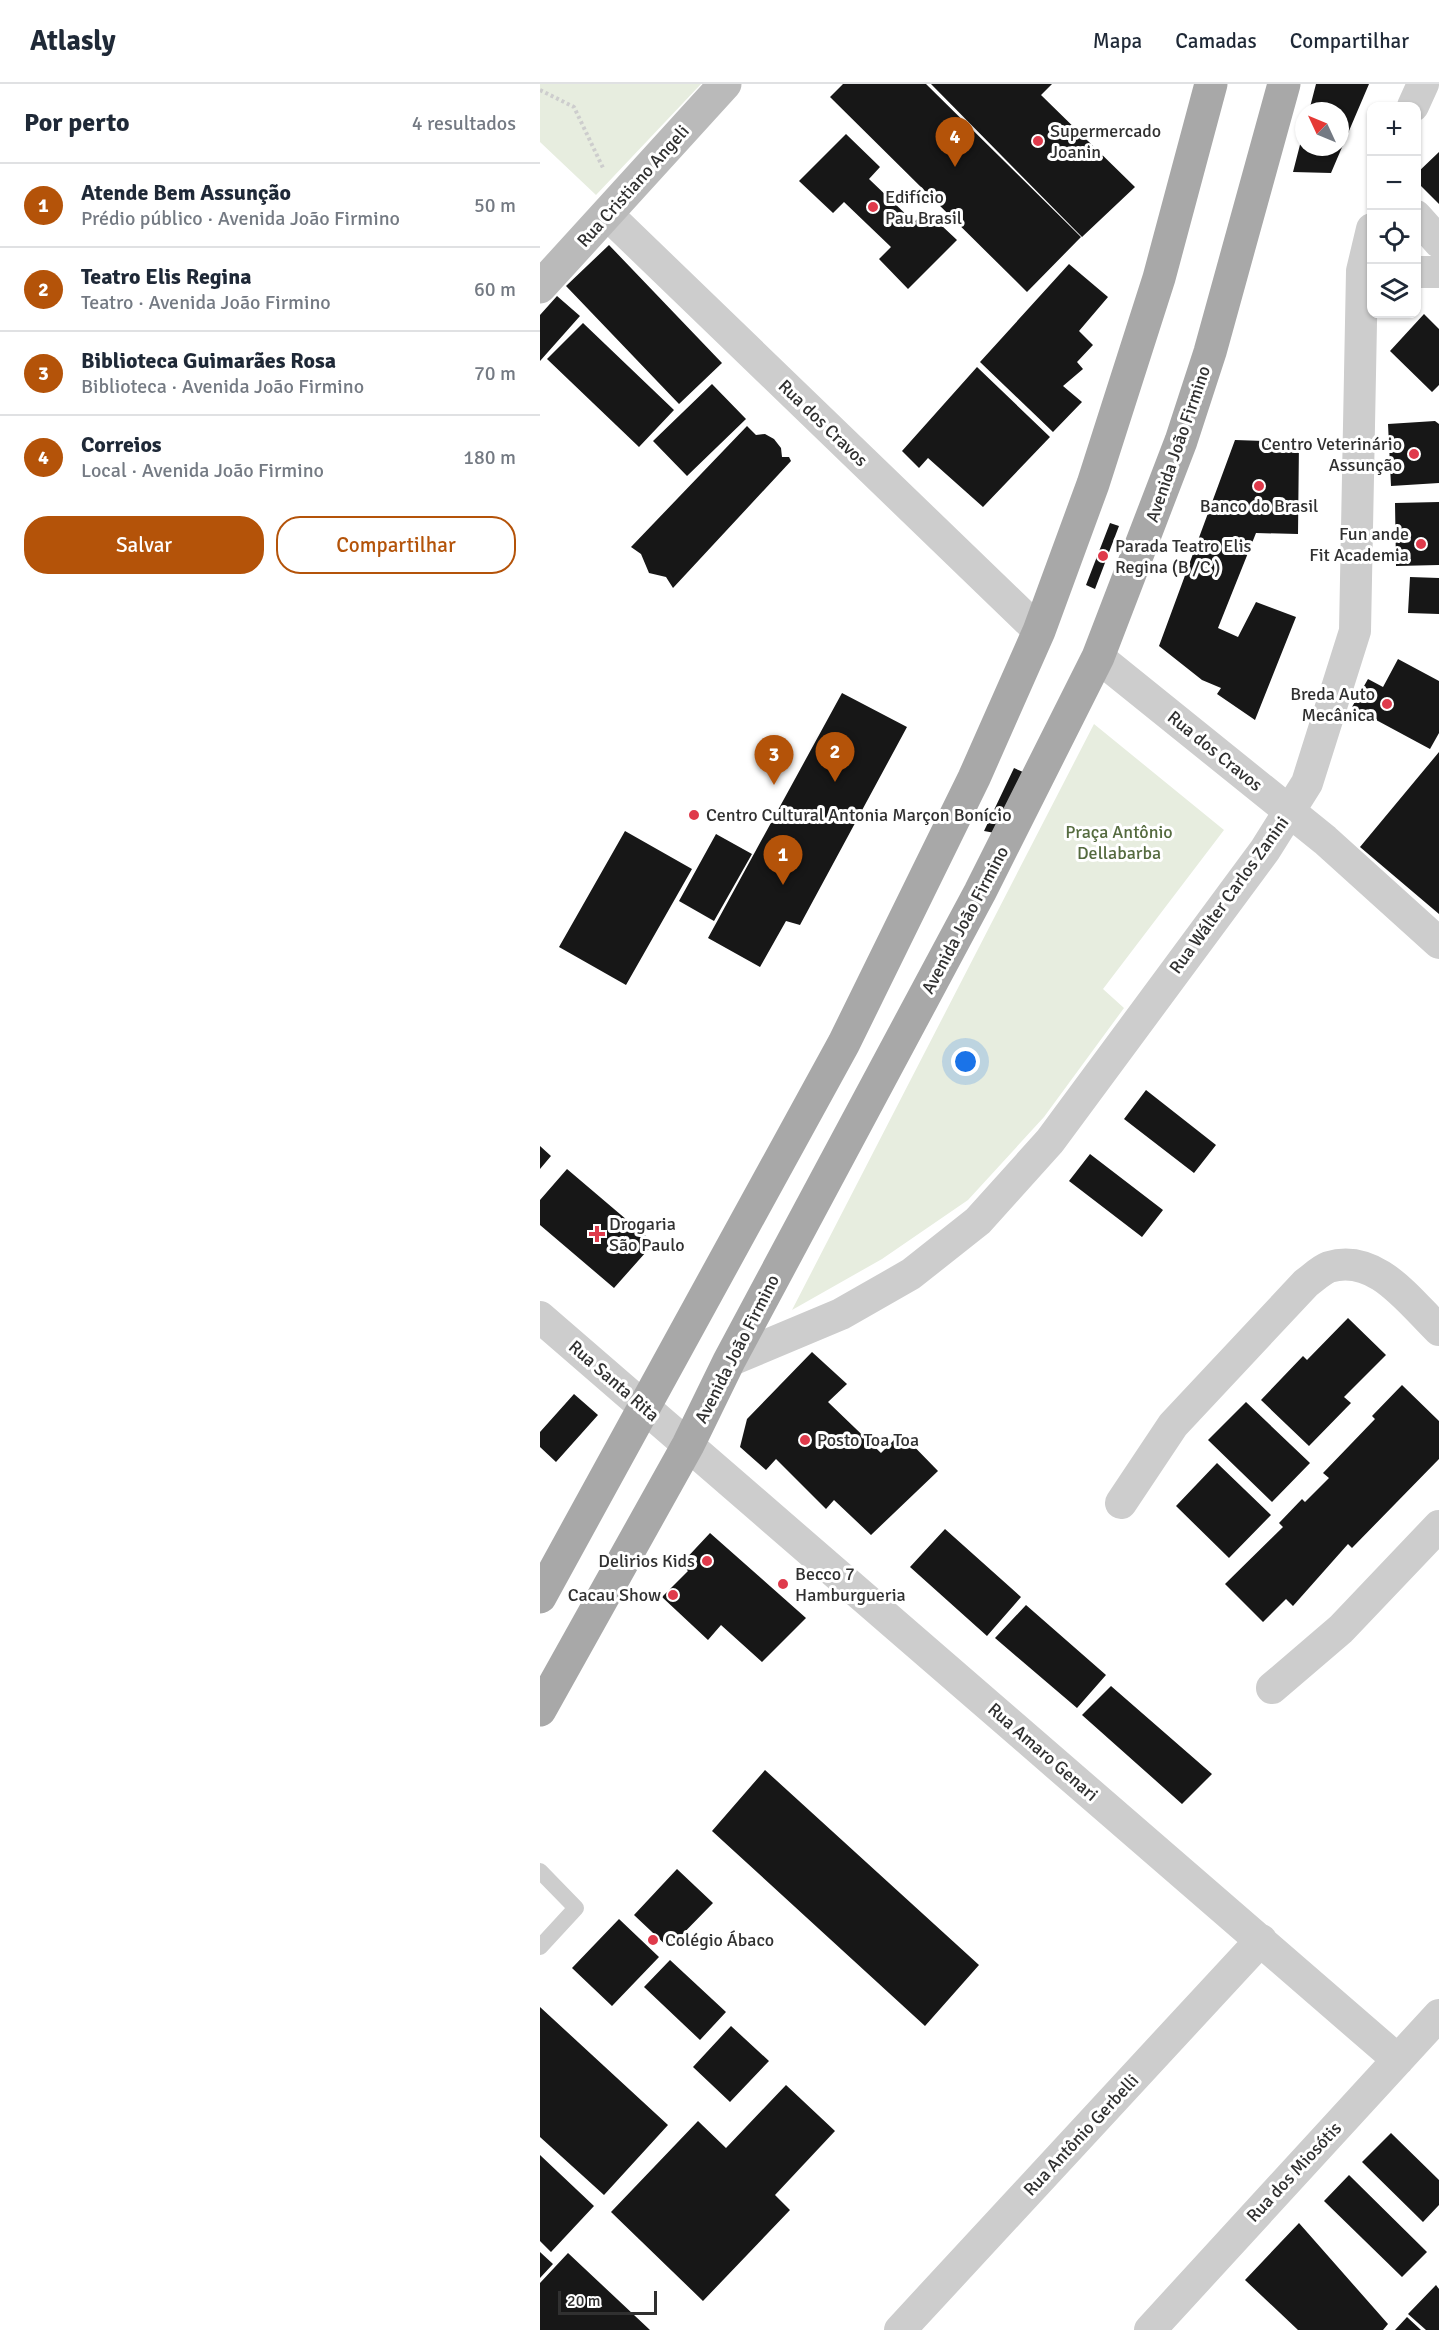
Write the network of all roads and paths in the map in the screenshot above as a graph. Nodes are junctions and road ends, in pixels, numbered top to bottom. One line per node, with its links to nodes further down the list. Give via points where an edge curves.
1 (725, 84): 8 (street, Rua Cristiano Angeli)
2 (1212, 84): 15 (main road, via 1159,278 1093,484)
3 (1284, 84): 16 (main road, Avenida João Firmino, via 1210,352 1181,441)
4 (1423, 84): 6 (street)
5 (540, 90): 7 (path, via 574,107)
6 (1415, 102)
7 (606, 175)
8 (607, 214): 14 (street, Rua Cristiano Angeli); 15 (street, Rua dos Cravos)
9 (1421, 222): 10 (street)
10 (1439, 242)
11 (1367, 272): 17 (street, Rua Wálter Carlos Zanini, via 1355,631 1307,783)
12 (1421, 272): 13 (street)
13 (1439, 272)
14 (540, 287)
15 (1039, 631): 22 (main road, via 974,778 860,1012)
16 (1098, 657): 17 (street, Rua dos Cravos); 21 (main road, Avenida João Firmino, via 980,892)
17 (1290, 811): 18 (street, Rua dos Cravos); 21 (street, Rua Wálter Carlos Zanini, via 1050,1141 978,1221 911,1274 881,1291 840,1314)
18 (1439, 943)
19 (540, 1317): 22 (street, Rua Santa Rita)
20 (1439, 1330): 24 (street, via 1378,1272 1355,1263 1328,1268 1306,1283 1173,1425)
21 (729, 1361): 23 (main road, Avenida João Firmino)
22 (645, 1408): 23 (street, Rua Santa Rita); 26 (main road)
23 (688, 1445): 28 (main road, Avenida João Firmino); 30 (street, Rua Amaro Genari)
24 (1121, 1503)
25 (1439, 1526): 27 (street, via 1341,1629)
26 (540, 1597)
27 (1272, 1688)
28 (540, 1710)
29 (540, 1871): 31 (lane, via 576,1908)
30 (1261, 1940): 33 (street, Rua Amaro Genari); 35 (street, Rua Antônio Gerbelli)
31 (540, 1947)
32 (1439, 2015): 33 (street, Rua dos Miosótis)
33 (1398, 2060): 34 (street, Rua dos Miosótis)
34 (1159, 2327)
35 (900, 2330)

